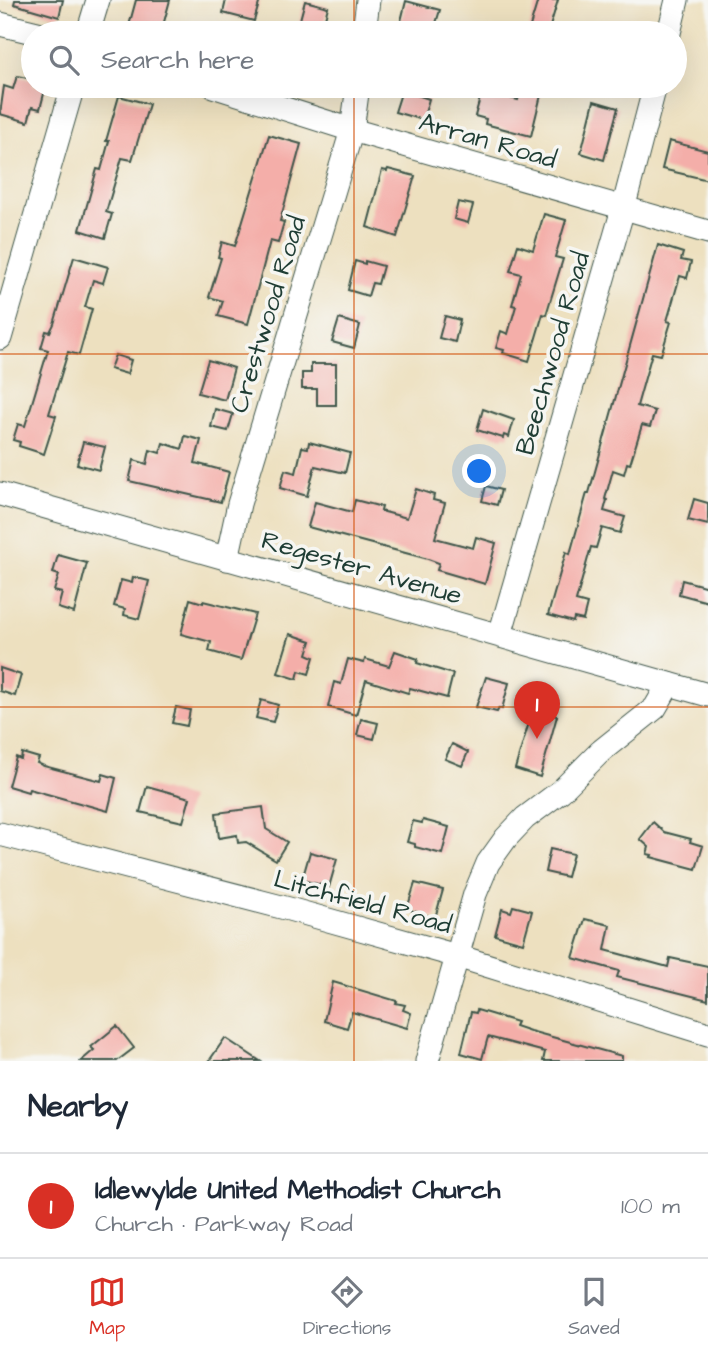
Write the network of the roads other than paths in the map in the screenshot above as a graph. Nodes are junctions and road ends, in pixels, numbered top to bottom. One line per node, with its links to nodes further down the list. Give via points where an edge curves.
1 (98, 0): 4 (street)
2 (368, 0): 5 (street)
3 (677, 0): 6 (street)
4 (92, 21)
5 (365, 21)
6 (672, 21)
7 (0, 24): 8 (street)
8 (21, 29)
9 (70, 98): 16 (street)
10 (251, 98): 13 (street, Arran Road)
11 (356, 98): 13 (street, Crestwood Road)
12 (652, 98): 14 (street, Beechwood Road)
13 (352, 130): 14 (street, Arran Road); 18 (street, Crestwood Road, via 239,504)
14 (623, 209): 15 (street, Arran Road); 19 (street, Beechwood Road)
15 (708, 232)
16 (0, 338)
17 (0, 494): 18 (street, Regester Avenue)
18 (227, 559): 19 (street, Regester Avenue)
19 (500, 635): 20 (street, Regester Avenue)
20 (669, 684): 21 (street, Regester Avenue); 23 (street, via 655,708 506,838 488,863 475,894)
21 (708, 695)
22 (0, 834): 23 (street, Litchfield Road)
23 (457, 956): 24 (street, Litchfield Road); 25 (street)
24 (708, 1034)
25 (427, 1061)

